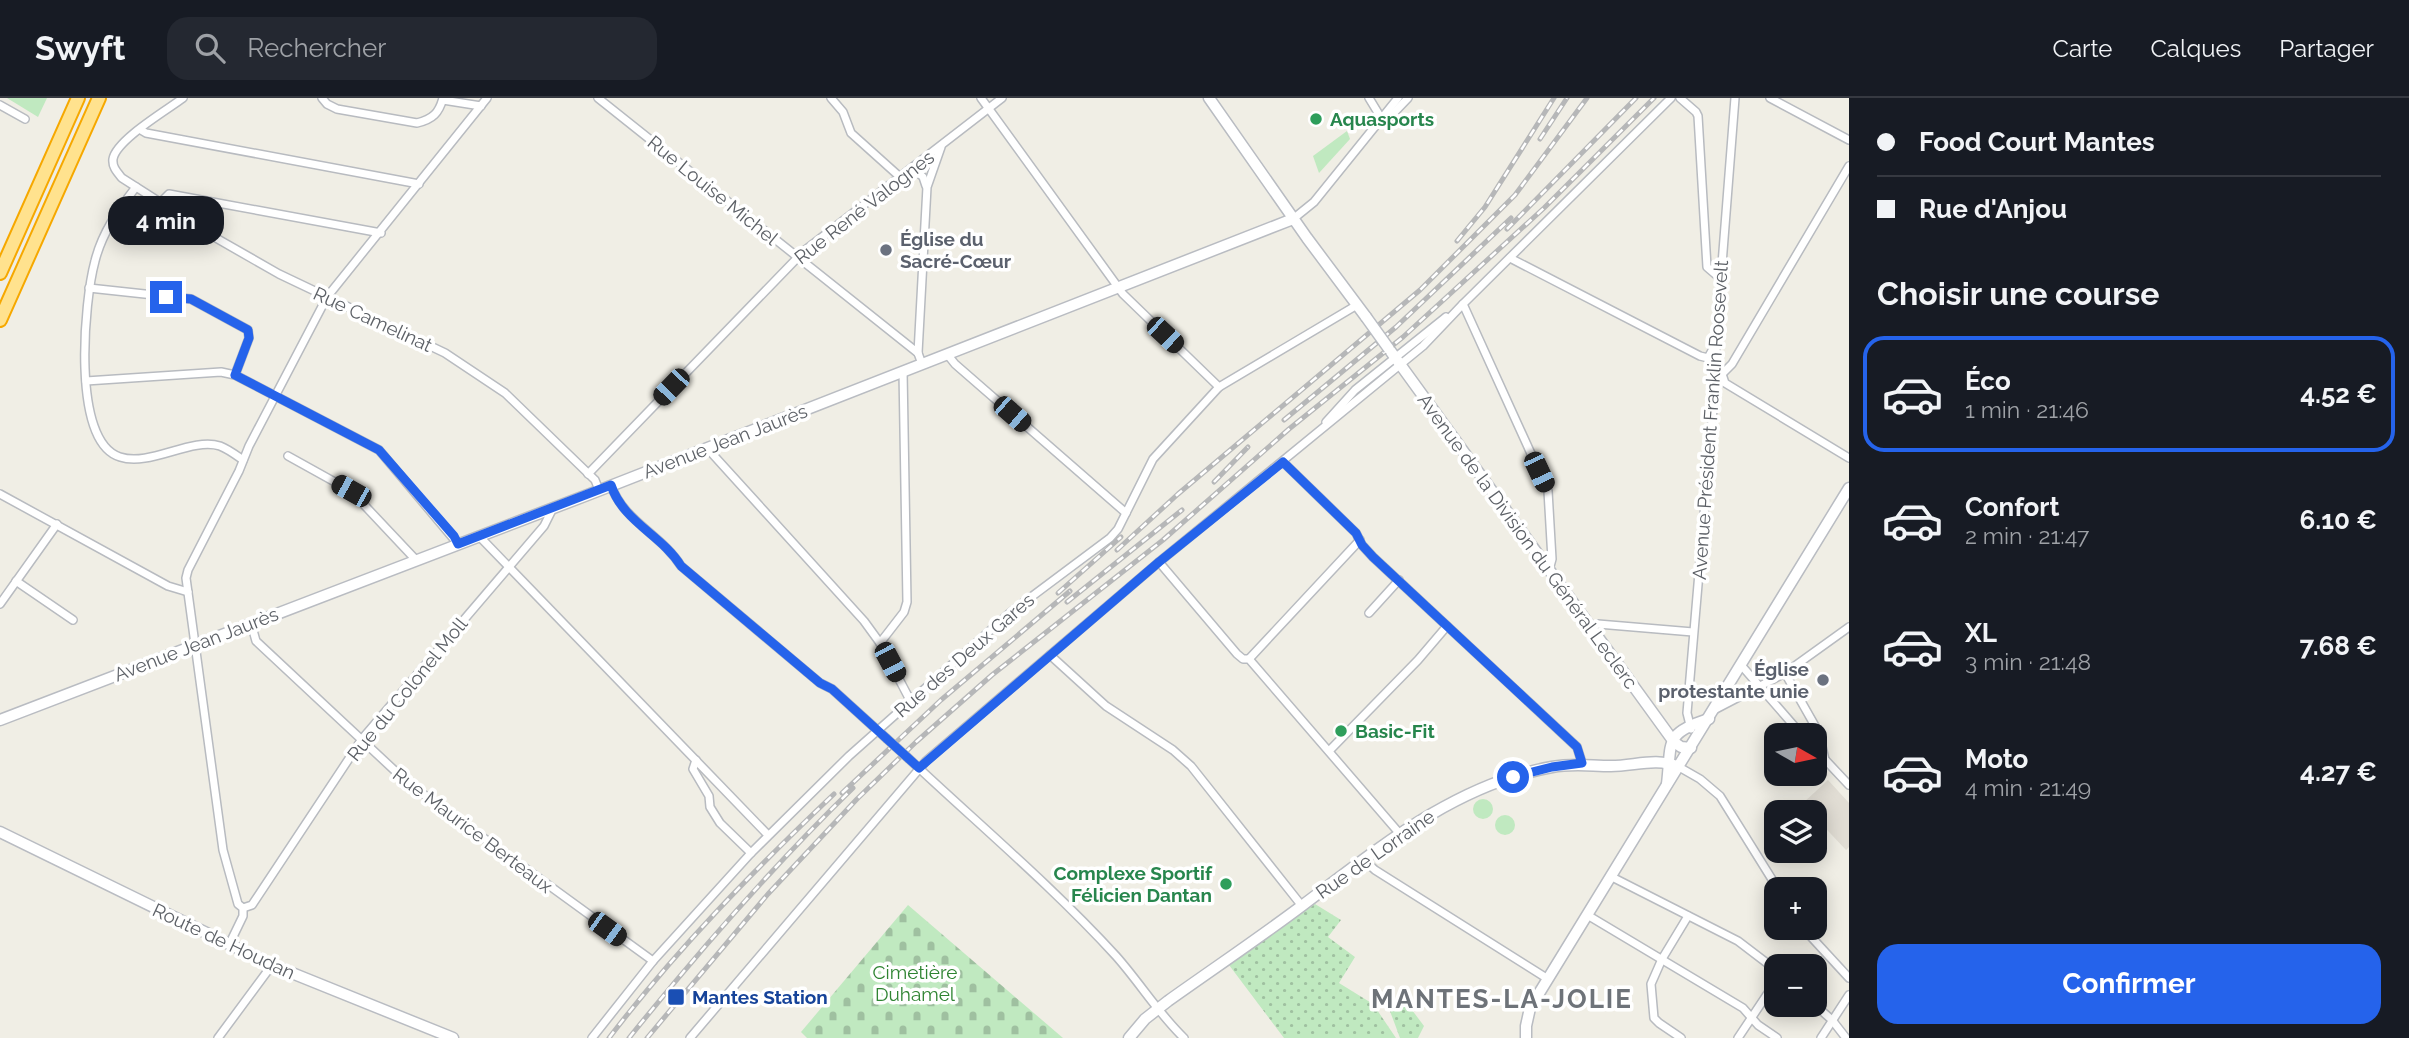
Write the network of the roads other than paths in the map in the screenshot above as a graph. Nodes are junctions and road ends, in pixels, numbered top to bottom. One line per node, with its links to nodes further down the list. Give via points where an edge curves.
1 (78, 98): 38 (highway)
2 (99, 98): 45 (highway)
3 (184, 98): 24 (street)
4 (323, 98): 18 (street, via 337,108 417,123 438,113)
5 (487, 98): 20 (street)
6 (598, 98): 36 (street, Rue Louise Michel)
7 (831, 98): 29 (street, via 851,133)
8 (981, 98): 21 (street)
9 (1002, 98): 21 (street, Rue René Valognes)
10 (1209, 98): 34 (main road, Avenue de la Division du Général Leclerc)
11 (1369, 98): 23 (street)
12 (1398, 98): 23 (street)
13 (1408, 98): 23 (street)
14 (1671, 98): 37 (street)
15 (1680, 98): 39 (street, via 1698,116 1707,267)
16 (1735, 98): 39 (street, Avenue Président Franklin Roosevelt)
17 (1770, 98): 25 (street)
18 (443, 99): 20 (street)
19 (0, 105): 22 (street)
20 (481, 106): 30 (street)
21 (988, 109): 26 (street, Rue René Valognes); 40 (street)
22 (25, 119)
23 (1383, 121): 34 (street, via 1314,202)
24 (141, 130): 30 (street); 31 (street, Rue Camelinat, via 116,150 114,168)
25 (1849, 140)
26 (941, 146): 28 (street, Rue René Valognes); 32 (street)
27 (1849, 166): 52 (street, via 1731,364)
28 (913, 168): 29 (street, Rue René Valognes); 32 (street)
29 (900, 177): 36 (street, Rue René Valognes)
30 (419, 184): 35 (street)
31 (136, 187): 33 (street, Rue Camelinat); 41 (street, via 103,236)
32 (927, 187): 47 (street)
33 (161, 202): 35 (street, via 169,194); 42 (street, Rue Camelinat, via 216,238)
34 (1293, 219): 40 (main road, Avenue Jean Jaurès); 43 (main road, Avenue de la Division du Général Leclerc)
35 (380, 233): 42 (street)
36 (797, 258): 47 (street, Rue Louise Michel); 62 (street, Rue René Valognes)
37 (1510, 258): 44 (street); 46 (street, via 1700,356 1708,358)
38 (0, 273)
39 (1721, 279): 46 (street, Avenue Président Franklin Roosevelt)
40 (1118, 287): 48 (main road, Avenue Jean Jaurès); 55 (street)
41 (89, 288): 53 (street, via 191,299 248,330); 54 (street, via 84,334)
42 (327, 298): 56 (street); 62 (street, Rue Camelinat, via 445,353 505,393)
43 (1357, 304): 49 (main road, Avenue de la Division du Général Leclerc, bridge); 55 (street, Rue des Deux Gares)
44 (1463, 304): 49 (street, via 1423,346); 78 (street, via 1548,491)
45 (0, 320)
46 (1716, 341): 52 (street, Avenue Président Franklin Roosevelt)
47 (918, 353): 50 (street)
48 (947, 354): 50 (main road, Avenue Jean Jaurès); 70 (street)
49 (1394, 357): 61 (street); 78 (main road, Avenue de la Division du Général Leclerc)
50 (922, 364): 51 (main road, Avenue Jean Jaurès)
51 (903, 371): 57 (main road, Avenue Jean Jaurès); 90 (street, via 907,602)
52 (1719, 374): 59 (street, via 1725,383); 89 (street, Avenue Président Franklin Roosevelt)
53 (235, 375): 54 (street, via 221,372); 56 (street)
54 (86, 381): 60 (street, via 97,437 118,457 135,459 218,445)
55 (1219, 387): 70 (street, Rue des Deux Gares, via 1153,459)
56 (274, 397): 60 (street); 74 (street, via 379,450)
57 (707, 448): 64 (main road, Avenue Jean Jaurès); 90 (street)
58 (288, 456): 75 (street, via 351,491)
59 (1849, 458)
60 (243, 460): 81 (street, via 188,570)
61 (1283, 462): 73 (street); 76 (street)
62 (587, 474): 66 (street, Rue Camelinat)
63 (1849, 479): 68 (main road)
64 (611, 485): 66 (main road, Avenue Jean Jaurès); 103 (street, via 620,504 681,566)
65 (1849, 488): 68 (main road)
66 (599, 490): 69 (main road, Avenue Jean Jaurès)
67 (0, 494): 71 (street)
68 (1842, 497): 94 (main road)
69 (553, 508): 72 (main road, Avenue Jean Jaurès); 77 (street, Rue du Colonel Moll, via 544,526)
70 (1126, 513): 97 (street, Rue des Deux Gares, via 1110,538 1010,612)
71 (57, 524): 80 (street); 81 (street)
72 (479, 536): 74 (main road, Avenue Jean Jaurès); 77 (street)
73 (1360, 540): 79 (street); 93 (street)
74 (458, 544): 75 (main road, Avenue Jean Jaurès)
75 (416, 560): 85 (main road, Avenue Jean Jaurès)
76 (1159, 562): 92 (street); 93 (street, via 1237,653)
77 (508, 567): 104 (street, Rue du Colonel Moll); 108 (street)
78 (1549, 570): 88 (main road, Avenue de la Division du Général Leclerc)
79 (1399, 580): 83 (street); 86 (street)
80 (16, 582): 82 (street); 84 (street)
81 (188, 593): 91 (street)
82 (0, 604)
83 (1369, 613)
84 (73, 620)
85 (251, 623): 91 (main road, Avenue Jean Jaurès); 104 (street, Rue Maurice Berteaux, via 256,641)
86 (1447, 626): 107 (street); 110 (street, via 1577,747)
87 (1849, 626): 95 (street)
88 (1591, 628): 89 (street, via 1598,624); 106 (main road, Avenue de la Division du Général Leclerc)
89 (1693, 632): 102 (street, Avenue Président Franklin Roosevelt)
90 (880, 643): 97 (street)
91 (195, 644): 99 (main road, Avenue Jean Jaurès); 123 (street, via 223,850)
92 (1050, 655): 111 (street); 122 (street, via 1106,706 1191,766)
93 (1249, 659): 107 (street)
94 (1741, 665): 96 (street); 98 (main road)
95 (1785, 673): 96 (street); 101 (street)
96 (1758, 687): 98 (street); 100 (street)
97 (910, 699): 103 (street, Rue des Deux Gares)
98 (1712, 714): 102 (main road); 105 (main road)
99 (0, 720)
100 (1791, 723)
101 (1813, 723)
102 (1689, 725): 105 (street, Avenue Président Franklin Roosevelt); 106 (main road)
103 (878, 730): 111 (street, bridge); 117 (street, Rue des Deux Gares)
104 (362, 739): 123 (street, Rue du Colonel Moll, via 252,905); 129 (street, Rue Maurice Berteaux, via 408,783)
105 (1694, 744): 106 (main road, Avenue de la Division du Général Leclerc, via 1686,740); 112 (main road)
106 (1669, 747): 110 (main road, Rue de Lorraine, via 1609,766); 112 (main road); 114 (main road)
107 (1329, 751): 116 (street)
108 (696, 760): 117 (street); 118 (street, via 693,769 709,796 710,807)
109 (1827, 762): 113 (street)
110 (1582, 763): 116 (main road, Rue de Lorraine, via 1534,771 1472,792)
111 (919, 768): 138 (street, via 1070,909 1117,958); 146 (street)
112 (1679, 768): 114 (main road); 121 (street, via 1720,796)
113 (1849, 785)
114 (1666, 788): 120 (main road)
115 (0, 832): 127 (main road, Route de Houdan)
116 (1400, 834): 119 (main road, Rue de Lorraine)
117 (768, 835): 118 (street, Rue des Deux Gares)
118 (751, 853): 129 (street, Rue des Deux Gares)
119 (1364, 860): 122 (main road, Rue de Lorraine); 135 (street)
120 (1612, 877): 124 (main road); 125 (street)
121 (1771, 877)
122 (1302, 905): 138 (main road, Rue de Lorraine)
123 (243, 908): 127 (street)
124 (1589, 916): 128 (street); 135 (main road)
125 (1688, 916): 128 (street); 130 (street, via 1738,941)
126 (1814, 940): 134 (street)
127 (229, 945): 131 (main road, Route de Houdan)
128 (1662, 958): 133 (street); 139 (street)
129 (653, 961): 145 (street, Rue des Deux Gares)
130 (1764, 961)
131 (272, 965): 142 (main road, Route de Houdan); 143 (street)
132 (1643, 976): 133 (street)
133 (1652, 978): 150 (street, via 1654,1018)
134 (1849, 978)
135 (1548, 979): 149 (main road, via 1530,1008)
136 (1849, 995): 141 (street)
137 (1764, 997): 139 (street)
138 (1157, 1010): 147 (main road, Rue de Lorraine); 148 (street)
139 (1750, 1015): 151 (street); 152 (street)
140 (1827, 1016): 141 (street)
141 (1832, 1020): 153 (street); 154 (street)
142 (438, 1035): 144 (main road, Route de Houdan)
143 (218, 1038)
144 (453, 1038)
145 (592, 1038)
146 (690, 1038)
147 (1129, 1038)
148 (1184, 1038)
149 (1526, 1038)
150 (1681, 1038)
151 (1738, 1038)
152 (1777, 1038)
153 (1821, 1038)
154 (1846, 1038)

